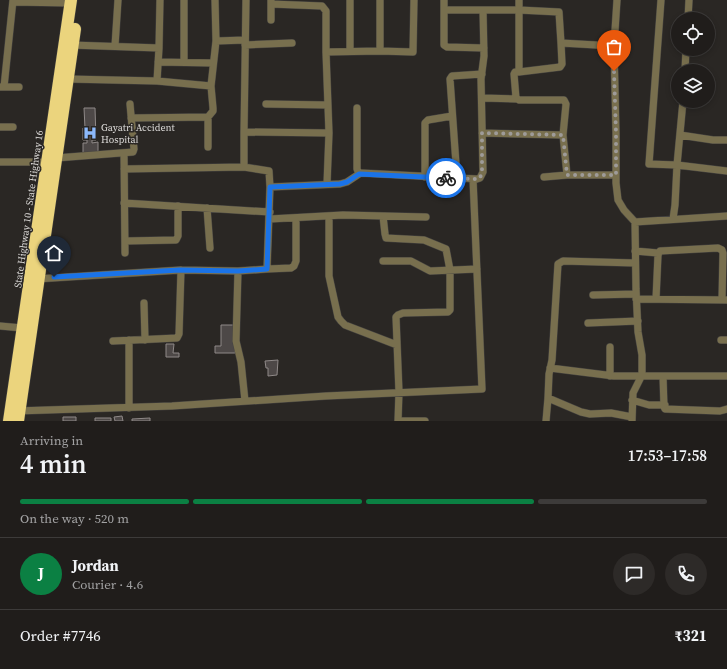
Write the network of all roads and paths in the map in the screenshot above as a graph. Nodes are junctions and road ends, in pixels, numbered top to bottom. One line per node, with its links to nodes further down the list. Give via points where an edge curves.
1 (118, 0): 27 (street)
2 (160, 0): 29 (street)
3 (184, 0): 35 (street)
4 (215, 0): 22 (street)
5 (246, 0): 23 (street)
6 (350, 0): 32 (street)
7 (380, 0): 31 (street)
8 (414, 0): 31 (street, via 414,52)
9 (444, 0): 17 (street)
10 (518, 0): 19 (street)
11 (617, 0): 28 (street)
12 (661, 0): 66 (street, via 649,164)
13 (689, 0): 20 (street)
14 (13, 1): 15 (street); 42 (street)
15 (73, 1): 26 (highway, State Highway 10 - State Highway 16)
16 (271, 2): 21 (street); 33 (street, via 325,7)
17 (444, 10): 18 (street); 30 (street, via 445,47)
18 (483, 10): 19 (street); 30 (street)
19 (519, 10): 25 (street, via 559,12); 37 (street)
20 (688, 12)
21 (271, 20)
22 (216, 41): 23 (street); 36 (street)
23 (245, 42): 24 (street); 56 (street)
24 (292, 42)
25 (561, 43): 28 (street); 37 (street, via 560,67)
26 (69, 44): 27 (street); 39 (highway, State Highway 10 - State Highway 16); 64 (highway, State Highway 10 - State Highway 16)
27 (115, 46): 29 (street)
28 (614, 46): 72 (street)
29 (159, 48): 34 (street)
30 (484, 48): 38 (street)
31 (380, 50): 32 (street)
32 (350, 51): 33 (street)
33 (326, 52): 48 (street)
34 (158, 62): 35 (street); 40 (street)
35 (184, 62): 36 (street)
36 (213, 63): 41 (street)
37 (519, 72): 45 (street, via 514,74)
38 (482, 74): 44 (street); 51 (street, via 451,77 449,81)
39 (68, 79): 40 (street); 64 (highway, State Highway 10 - State Highway 16)
40 (157, 81): 41 (street)
41 (211, 86): 52 (street, via 213,108)
42 (2, 87): 43 (street)
43 (19, 87)
44 (482, 98): 45 (street); 58 (street)
45 (517, 99): 59 (street, via 564,100 566,104)
46 (130, 104): 53 (street)
47 (266, 104): 48 (street)
48 (328, 105): 57 (street)
49 (357, 108): 70 (street)
50 (682, 108): 60 (street)
51 (452, 116): 73 (street, via 428,120 425,123); 75 (street)
52 (208, 117): 53 (street); 62 (street)
53 (131, 118): 63 (street, via 134,151)
54 (0, 127): 55 (street)
55 (13, 127)
56 (244, 132): 57 (street); 67 (street)
57 (329, 133): 77 (street)
58 (482, 133): 59 (street); 76 (street, via 482,175)
59 (563, 135): 71 (street)
60 (680, 135): 61 (street); 66 (street)
61 (727, 140)
62 (208, 147)
63 (124, 154): 64 (street); 68 (street)
64 (53, 160): 65 (street); 102 (highway, State Highway 10 - State Highway 16)
65 (0, 162)
66 (677, 165): 69 (street); 88 (street)
67 (244, 167): 68 (street); 78 (street, via 269,171)
68 (124, 169): 79 (street)
69 (727, 171)
70 (359, 174): 73 (street); 77 (street, via 344,183)
71 (567, 175): 72 (street); 74 (street)
72 (616, 175): 89 (street, via 618,200)
73 (425, 177): 75 (street)
74 (544, 177)
75 (457, 178): 76 (street)
76 (473, 179): 98 (street)
77 (327, 184): 78 (street)
78 (270, 187): 82 (street)
79 (124, 203): 80 (street); 90 (street)
80 (178, 206): 81 (street); 90 (street, via 176,240)
81 (207, 208): 82 (street); 91 (street)
82 (270, 215): 87 (street); 97 (street)
83 (329, 216): 84 (street); 87 (street); 115 (street, via 329,276 341,321 345,325)
84 (384, 216): 85 (street); 100 (street, via 386,238 424,240 444,247 448,251)
85 (426, 216)
86 (727, 216): 88 (street)
87 (296, 218): 97 (street, via 294,266)
88 (673, 219): 89 (street)
89 (635, 222): 92 (street)
90 (125, 241): 93 (street)
91 (210, 248)
92 (635, 250): 94 (street); 96 (street)
93 (125, 253)
94 (658, 253): 105 (street); 106 (street, via 662,250 720,249 723,253)
95 (383, 261): 100 (street, via 408,261 430,271)
96 (635, 263): 104 (street); 117 (street, via 563,261 558,264)
97 (267, 269): 101 (street)
98 (477, 269): 100 (street); 122 (street, via 482,389)
99 (180, 270): 101 (street); 102 (street); 113 (street, via 178,336 175,339)
100 (450, 270): 115 (street, via 450,310 400,314 396,317)
101 (238, 271): 125 (street, via 236,340)
102 (35, 279): 111 (highway, State Highway 10 - State Highway 16); 130 (highway, State Highway 10 - State Highway 16)
103 (593, 295): 104 (street)
104 (636, 296): 105 (street); 108 (street)
105 (656, 299): 106 (street)
106 (724, 300)
107 (144, 303): 113 (street)
108 (638, 321): 109 (street); 119 (street, via 642,355)
109 (588, 323)
110 (0, 326): 111 (street)
111 (22, 328): 130 (highway, State Highway 10 - State Highway 16)
112 (129, 340): 113 (street); 114 (street); 127 (street)
113 (145, 340)
114 (113, 341)
115 (397, 344): 122 (street)
116 (610, 347): 118 (street)
117 (550, 368): 118 (street); 123 (street)
118 (610, 376): 119 (street)
119 (641, 376): 120 (street); 124 (street)
120 (664, 376): 121 (street); 126 (street)
121 (727, 376)
122 (399, 392): 125 (street); 132 (street)
123 (548, 398): 129 (street, via 581,412); 134 (street)
124 (632, 400): 126 (street, via 649,405); 131 (street)
125 (245, 401): 127 (street)
126 (665, 405): 128 (street, via 668,409)
127 (129, 408): 130 (street)
128 (727, 409)
129 (594, 414): 131 (street, via 611,413); 135 (street)
130 (14, 416)
131 (632, 419)
132 (398, 421): 133 (street)
133 (425, 421)
134 (546, 421)
135 (598, 421)

